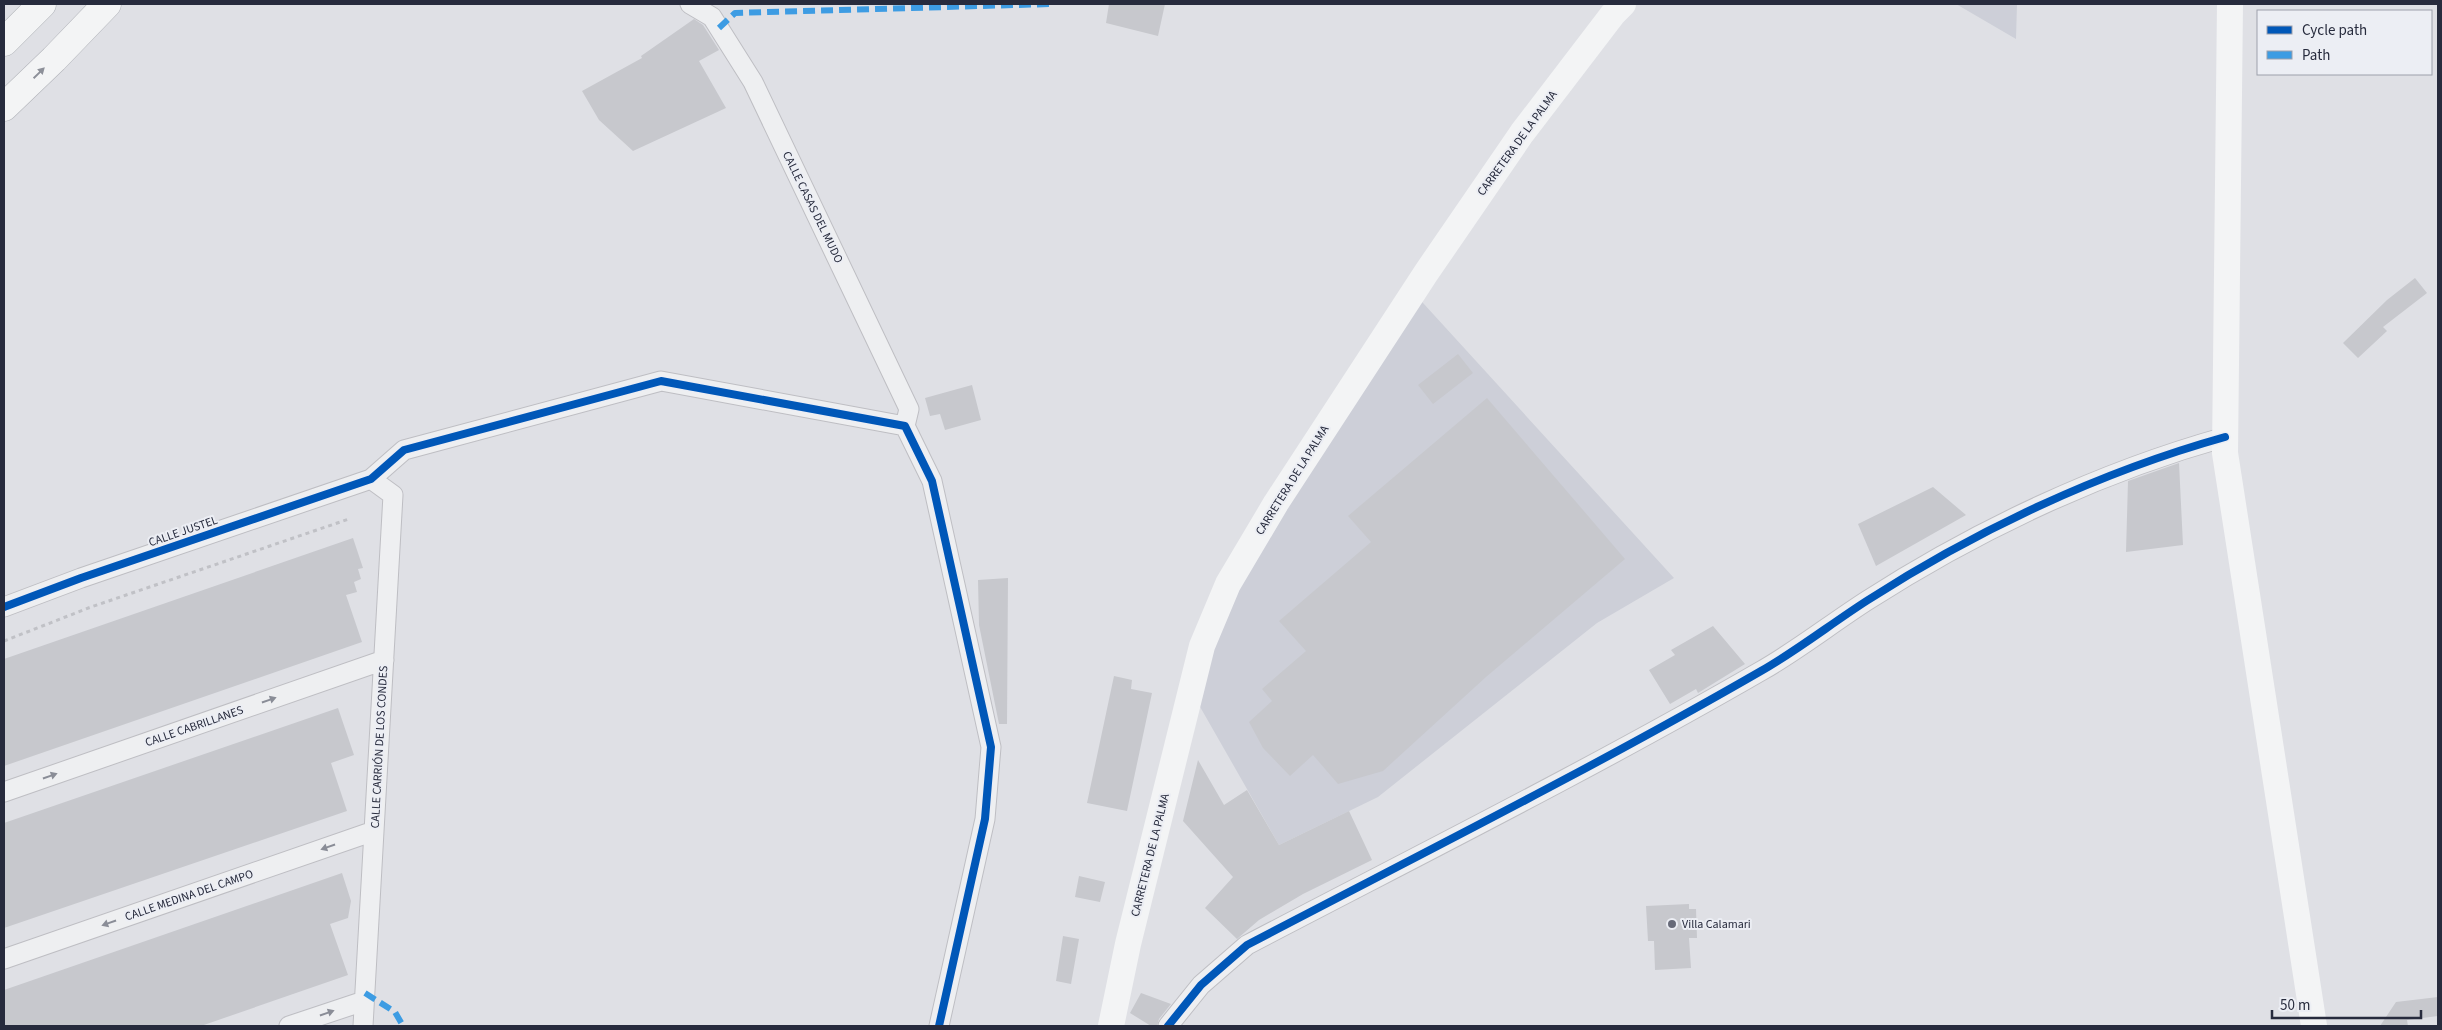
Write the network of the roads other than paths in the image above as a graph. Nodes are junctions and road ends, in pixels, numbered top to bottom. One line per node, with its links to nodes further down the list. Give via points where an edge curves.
1 (42, 4): 6 (highway)
2 (107, 4): 7 (highway, one-way to 2)
3 (690, 4): 8 (street, CALLE CASAS DEL MUDO, via 712,17 753,82 909,409)
4 (1624, 4): 20 (main road, CARRETERA DE LA PALMA, via 1522,133 1426,273 1276,503 1228,584 1202,646 1128,944)
5 (2230, 4): 9 (main road)
6 (4, 42)
7 (4, 107)
8 (905, 426): 10 (street, via 661,381 404,450); 19 (street, via 932,481 991,747 985,819)
9 (2225, 437): 21 (street, via 2078,489 1969,540 1869,600 1765,669 1630,745 1247,945 1201,985); 22 (main road)
10 (370, 479): 11 (street, CALLE JUSTEL); 12 (street, CALLE CARRIÓN DE LOS CONDES, via 393,495)
11 (4, 607)
12 (384, 660): 13 (street, CALLE CABRILLANES, one-way to 12); 14 (street, CALLE CARRIÓN DE LOS CONDES)
13 (4, 792)
14 (374, 831): 15 (street, CALLE MEDINA DEL CAMPO, one-way to 15); 16 (street, CALLE CARRIÓN DE LOS CONDES)
15 (4, 959)
16 (364, 1000): 17 (street, one-way to 16); 18 (street, CALLE CARRIÓN DE LOS CONDES)
17 (289, 1026)
18 (363, 1026)
19 (939, 1026)
20 (1111, 1026)
21 (1168, 1026)
22 (2314, 1026)

